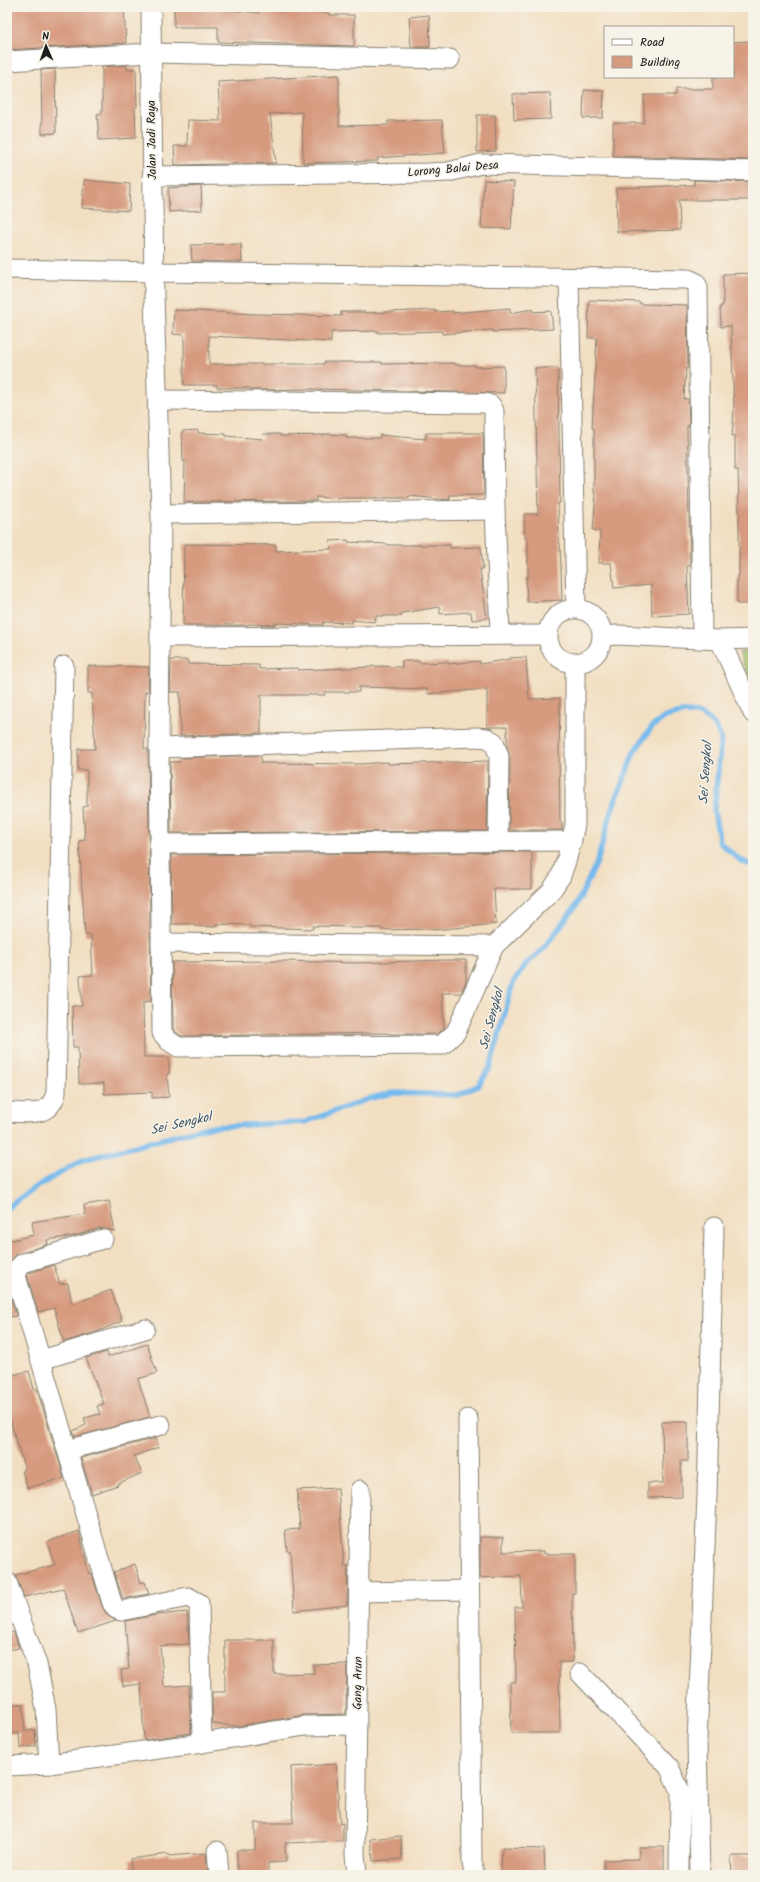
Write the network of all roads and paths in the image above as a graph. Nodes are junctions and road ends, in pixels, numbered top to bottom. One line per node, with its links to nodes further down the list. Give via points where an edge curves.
1 (151, 7): 2 (street, Jalan Jadi Raya)
2 (151, 53): 3 (street); 4 (street); 6 (street, Jalan Jadi Raya)
3 (450, 59)
4 (7, 61)
5 (753, 171): 6 (street, Lorong Balai Desa, via 481,164 448,172 428,173)
6 (152, 176): 8 (street, Jalan Jadi Raya)
7 (7, 269): 8 (street)
8 (154, 272): 9 (street); 10 (street, Jalan Jadi Raya)
9 (570, 278): 13 (street); 18 (street, via 688,279 695,282 698,287)
10 (158, 400): 11 (street, via 492,405); 12 (street, Jalan Jadi Raya)
11 (495, 510): 12 (street); 14 (street)
12 (161, 514): 17 (street, Jalan Jadi Raya)
13 (576, 608): 15 (street, via 567,609 553,619); 16 (street, via 592,614 602,628)
14 (500, 634): 15 (street); 17 (street)
15 (547, 635): 20 (street, via 548,644 558,658)
16 (603, 636): 18 (street); 20 (street, via 598,652 584,662)
17 (160, 637): 23 (street, Jalan Jadi Raya)
18 (711, 639): 19 (street); 22 (street)
19 (753, 639)
20 (575, 663): 25 (street, via 575,825)
21 (64, 666): 29 (street, via 56,1093 54,1102 41,1112)
22 (752, 710)
23 (159, 748): 24 (street, via 487,738 494,742 498,756); 26 (street, Jalan Jadi Raya)
24 (498, 841): 25 (street); 26 (street)
25 (572, 841): 28 (street, via 561,876 551,891)
26 (159, 844): 27 (street, Jalan Jadi Raya)
27 (161, 943): 28 (street); 28 (street, Jalan Jadi Raya, via 162,1033 178,1047 442,1046 456,1032)
28 (494, 946)
29 (7, 1112)
30 (714, 1228): 51 (street, via 697,1742)
31 (103, 1239): 33 (street, via 23,1263 17,1269 16,1276)
32 (145, 1329): 33 (street)
33 (41, 1360): 36 (street)
34 (468, 1419): 39 (street)
35 (161, 1425): 36 (street)
36 (67, 1450): 43 (street, via 116,1610 188,1597 199,1603)
37 (360, 1490): 40 (street, Gang Arun)
38 (7, 1582): 44 (street, via 37,1664 46,1709)
39 (469, 1590): 40 (street); 49 (street)
40 (359, 1592): 42 (street, Gang Arun)
41 (580, 1673): 50 (street, via 669,1767 680,1791)
42 (357, 1725): 43 (street, via 306,1726); 48 (street, Gang Arun)
43 (202, 1743): 44 (street)
44 (49, 1764): 45 (street)
45 (7, 1766)
46 (217, 1851): 47 (street)
47 (219, 1875)
48 (358, 1875)
49 (474, 1875)
50 (679, 1875)
51 (700, 1875)

